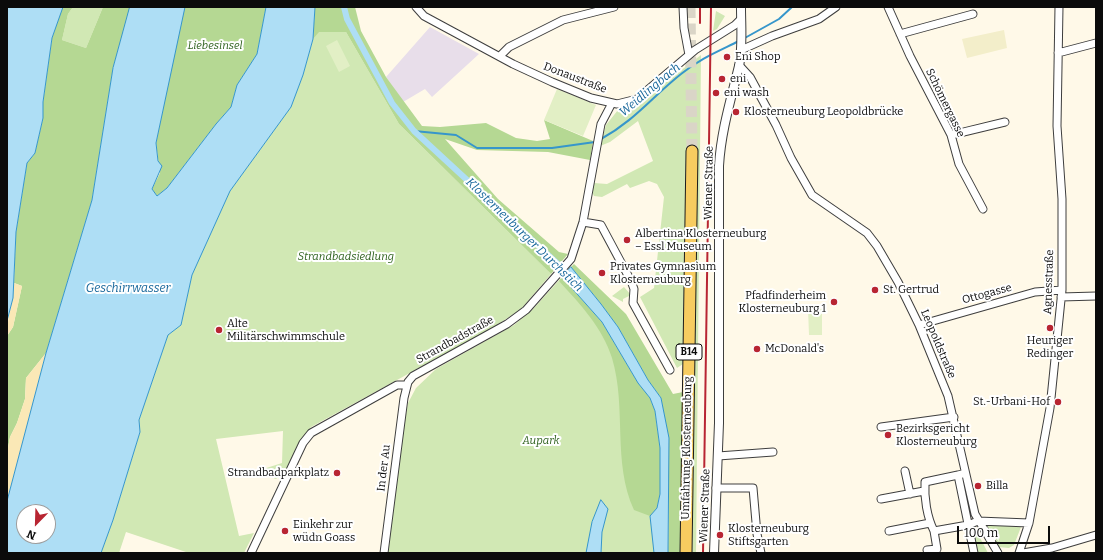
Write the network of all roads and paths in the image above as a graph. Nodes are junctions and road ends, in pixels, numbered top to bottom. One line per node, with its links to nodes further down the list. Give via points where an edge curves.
1 (416, 7): 14 (street, Donaustraße, via 424,16 474,43)
2 (614, 7): 14 (street, via 563,20 509,47)
3 (683, 7): 15 (street)
4 (742, 7): 9 (street, Wiener Straße)
5 (836, 7): 12 (street, via 819,19)
6 (888, 7): 10 (street, Schömergasse)
7 (1059, 7): 13 (street, Agnesstraße)
8 (973, 14): 10 (street)
9 (741, 19): 12 (street, Wiener Straße); 15 (street, Donaustraße)
10 (900, 34): 19 (street, Schömergasse)
11 (1096, 43): 13 (street)
12 (741, 48): 16 (street, Wiener Straße)
13 (1058, 53): 23 (street, Agnesstraße, via 1057,126 1062,199)
14 (501, 54): 17 (street, Donaustraße, via 552,82 591,98)
15 (689, 55): 17 (street, Donaustraße, via 637,99 628,103)
16 (739, 65): 25 (street, Leopoldstraße, via 750,76 812,195 866,234 877,246); 31 (street, Wiener Straße, via 720,146)
17 (612, 103): 22 (street, Strandbadstraße, via 600,129)
18 (1005, 122): 19 (street)
19 (951, 135): 21 (street, Schömergasse, via 959,164)
20 (692, 151): 49 (main road, Umfahrung Klosterneuburg / B14)
21 (983, 209)
22 (583, 222): 26 (street, via 601,225 631,281 634,289 633,302); 27 (street, Strandbadstraße, via 572,259 526,310 507,324 414,376)
23 (1062, 293): 24 (street, Ottogasse); 25 (street, Ottogasse, via 1035,292); 41 (street, Agnesstraße, via 1050,408)
24 (1096, 296)
25 (919, 325): 28 (street, Leopoldstraße)
26 (670, 370)
27 (407, 385): 47 (street, Strandbadstraße, via 397,385 312,433 303,443); 48 (street, In der Au)
28 (954, 417): 29 (street); 33 (street, Leopoldstraße)
29 (881, 427)
30 (773, 452): 31 (street)
31 (718, 456): 35 (street, Wiener Straße)
32 (906, 471): 37 (street)
33 (966, 473): 34 (street); 39 (street, Leopoldstraße)
34 (958, 475): 36 (street, via 925,482); 42 (street)
35 (716, 488): 50 (street, Wiener Straße); 51 (street, via 753,488)
36 (924, 491): 37 (street); 40 (street)
37 (910, 494): 38 (street)
38 (881, 499)
39 (978, 521): 41 (street); 42 (street); 53 (street, Leopoldstraße)
40 (930, 523): 43 (street); 44 (street)
41 (1029, 523): 54 (street, Agnesstraße)
42 (968, 525): 44 (street); 52 (street)
43 (888, 531)
44 (934, 531): 46 (street, via 937,549)
45 (1096, 535): 55 (street, via 1052,548)
46 (927, 550)
47 (251, 553)
48 (384, 553)
49 (686, 553)
50 (714, 553)
51 (761, 553)
52 (974, 553)
53 (998, 553)
54 (1019, 553)
55 (1023, 553)

